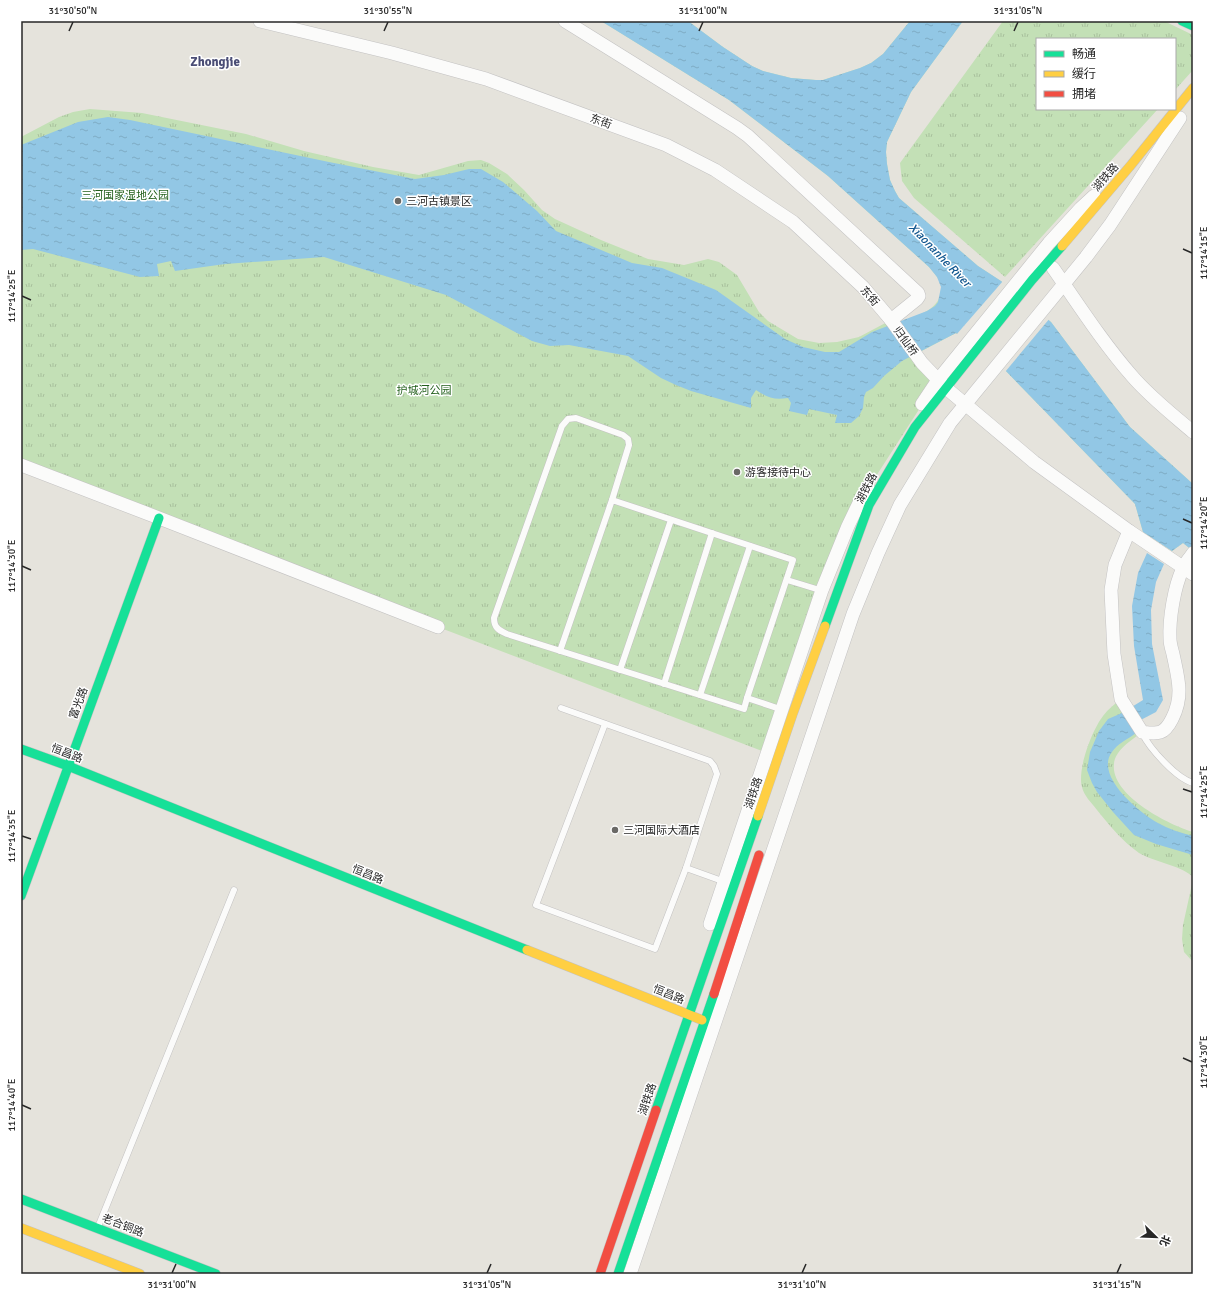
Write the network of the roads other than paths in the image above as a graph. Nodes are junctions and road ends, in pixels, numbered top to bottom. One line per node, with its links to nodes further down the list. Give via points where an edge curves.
1 (260, 21): 14 (street, 东街, via 486,79 666,145 715,170 793,222 863,287)
2 (565, 21): 14 (street, via 748,136 918,293 917,299)
3 (1182, 21): 4 (main road)
4 (1193, 26)
5 (1193, 88): 7 (main road)
6 (1193, 100): 9 (main road, 湖铁路)
7 (1176, 109)
8 (1175, 110): 10 (main road)
9 (1180, 117): 11 (main road, 湖铁路); 13 (street, via 1110,225)
10 (1137, 158): 12 (street, via 1081,208 1049,243)
11 (1052, 268): 12 (main road, 湖铁路); 13 (street)
12 (1031, 280): 15 (main road, 湖铁路, via 981,350); 15 (street, via 964,348)
13 (1064, 284): 16 (street); 18 (street, via 1132,377)
14 (891, 320): 15 (street, 归仙桥, via 922,363)
15 (946, 387): 16 (street, 归仙桥); 17 (main road, 湖铁路); 29 (street, via 860,501); 30 (main road, 湖铁路, via 915,427 869,505)
16 (965, 404): 23 (street, 归仙桥, via 1034,462); 59 (street, via 950,423 900,505 853,614)
17 (944, 406)
18 (1193, 432)
19 (21, 465): 21 (street)
20 (612, 500): 22 (lane); 32 (lane); 32 (lane, via 628,439 576,418 568,419 562,426 494,618 495,626 500,631)
21 (159, 518): 31 (street); 42 (main road, 富光路)
22 (671, 520): 24 (lane); 33 (lane)
23 (1129, 531): 27 (street, 归仙桥); 40 (street, via 1115,565 1111,590 1114,654 1121,699)
24 (712, 533): 25 (lane); 34 (lane)
25 (750, 546): 28 (lane, via 794,560); 35 (lane)
26 (1193, 553): 27 (street)
27 (1188, 570): 40 (street, via 1176,589 1171,617 1170,640 1179,683 1179,702 1164,731 1157,734)
28 (787, 580): 29 (lane); 36 (lane)
29 (822, 590): 30 (lane); 38 (street)
30 (839, 596): 38 (main road, 湖铁路)
31 (438, 627)
32 (560, 651): 33 (lane)
33 (620, 670): 34 (lane)
34 (664, 684): 35 (lane)
35 (700, 695): 36 (lane, via 744,709)
36 (747, 698): 38 (lane)
37 (561, 708): 39 (lane)
38 (791, 713): 46 (street)
39 (605, 724): 45 (lane, via 713,764 717,774); 45 (lane, via 536,905 655,949)
40 (1142, 732): 43 (lane, via 1147,742 1178,775)
41 (21, 749): 42 (main road, 恒昌路)
42 (68, 766): 48 (main road, 富光路); 49 (main road, 恒昌路)
43 (1193, 783)
44 (760, 849): 50 (main road)
45 (686, 868): 46 (lane)
46 (729, 884): 49 (street)
47 (234, 890): 53 (lane)
48 (21, 896)
49 (685, 1013): 50 (main road, 恒昌路); 56 (street); 57 (main road, 湖铁路)
50 (705, 1021): 58 (main road)
51 (21, 1199): 53 (main road, 老合铜路)
52 (21, 1228): 54 (main road)
53 (98, 1228): 55 (main road, 老合铜路)
54 (140, 1274)
55 (216, 1274)
56 (591, 1274)
57 (600, 1274)
58 (618, 1274)
59 (630, 1274)

